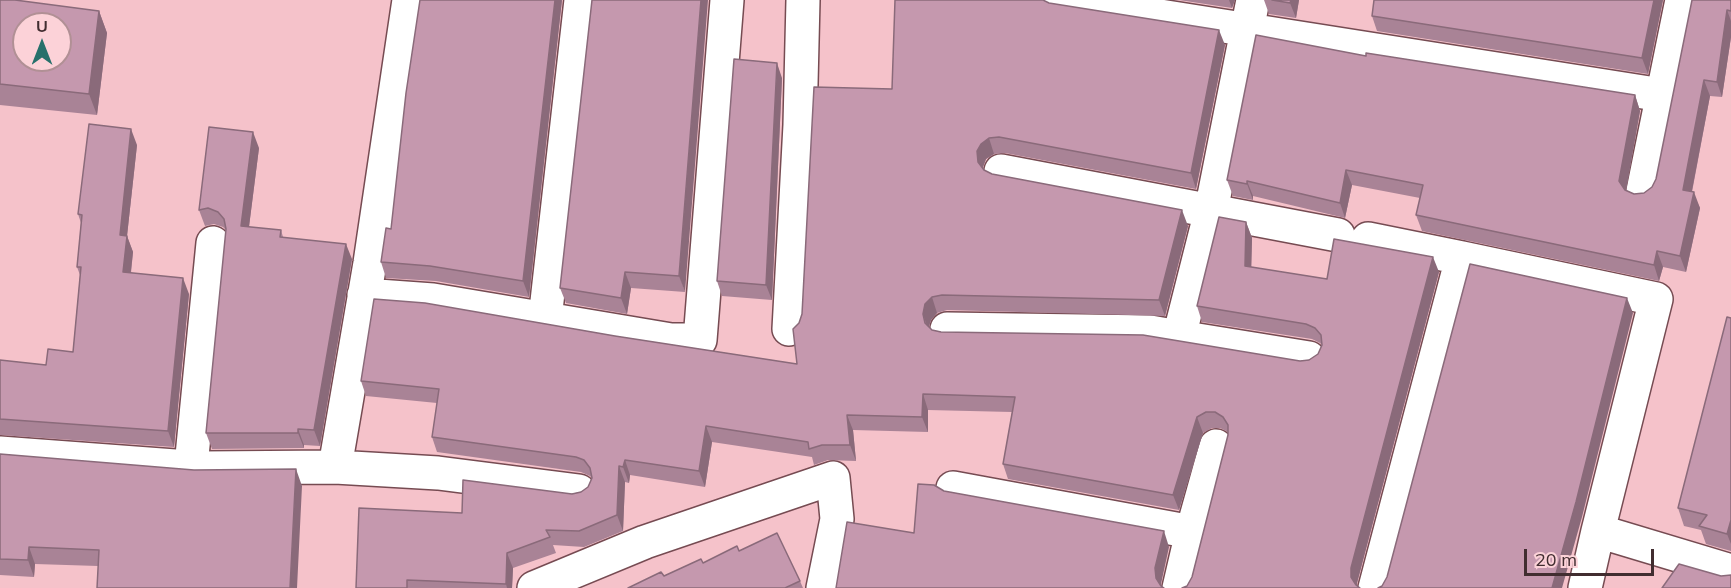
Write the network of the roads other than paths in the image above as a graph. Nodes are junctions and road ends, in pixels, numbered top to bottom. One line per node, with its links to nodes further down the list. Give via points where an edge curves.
1 (409, 0): 14 (street)
2 (581, 0): 15 (street)
3 (727, 0): 15 (street, via 700,340 671,340)
4 (802, 0): 16 (street)
5 (1058, 0): 7 (street)
6 (1682, 0): 8 (street)
7 (1250, 16): 8 (street); 11 (street)
8 (1662, 95): 10 (street)
9 (1001, 171): 11 (street)
10 (1643, 191)
11 (1211, 211): 13 (street); 18 (street)
12 (213, 243): 22 (street)
13 (1462, 258): 27 (street, via 1656,299); 32 (street)
14 (364, 295): 15 (street, via 433,300); 23 (street)
15 (545, 320)
16 (789, 329)
17 (947, 329): 18 (street, via 1150,332)
18 (1179, 337): 19 (street)
19 (1309, 358)
20 (1216, 446): 26 (street)
21 (0, 453): 22 (street)
22 (191, 466): 23 (street)
23 (335, 467): 25 (street, via 438,472)
24 (953, 488): 26 (street)
25 (579, 490)
26 (1192, 531): 31 (street)
27 (1598, 531): 28 (street); 33 (street)
28 (1731, 571)
29 (534, 588): 30 (street, via 645,542 833,478 837,519)
30 (823, 588)
31 (1179, 588)
32 (1375, 588)
33 (1585, 588)

